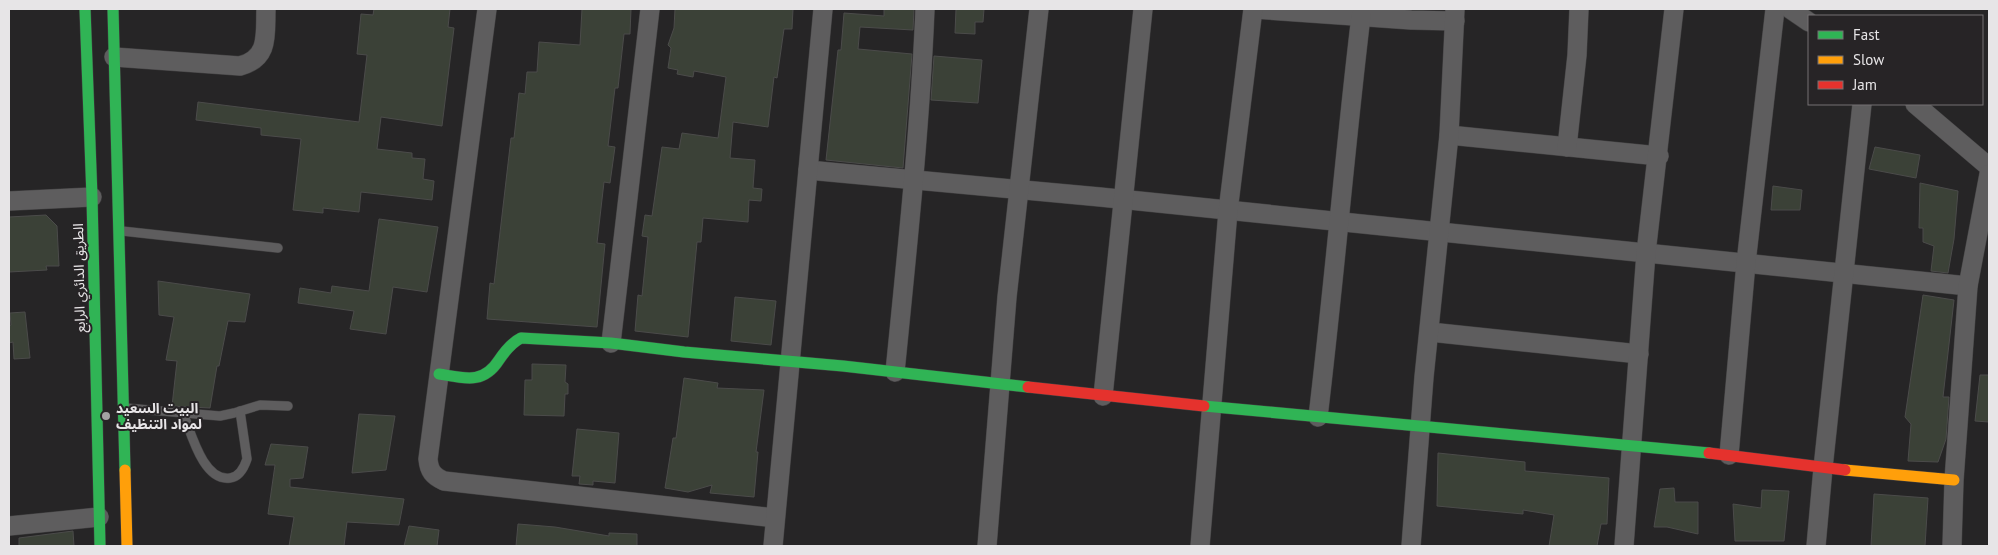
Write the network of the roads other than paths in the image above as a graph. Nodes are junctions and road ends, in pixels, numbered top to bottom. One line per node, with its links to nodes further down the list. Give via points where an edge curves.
1 (85, 9): 29 (street, الطريق الدائري الرابع)
2 (113, 9): 18 (street)
3 (266, 9): 18 (street, via 264,44 258,56 247,64)
4 (487, 9): 46 (street)
5 (650, 9): 42 (street)
6 (823, 9): 25 (street)
7 (925, 9): 27 (street)
8 (1039, 9): 28 (street)
9 (1143, 9): 31 (street)
10 (1253, 9): 16 (street); 32 (street)
11 (1579, 9): 22 (street)
12 (1674, 9): 23 (street)
13 (1775, 9): 38 (street)
14 (1790, 9): 17 (street)
15 (1455, 15): 16 (street, via 1411,20); 21 (street)
16 (1361, 16): 33 (street)
17 (1808, 21)
18 (114, 57): 34 (street)
19 (1862, 105): 39 (street)
20 (1916, 105): 24 (street)
21 (1449, 135): 22 (street); 35 (street)
22 (1567, 146): 23 (street)
23 (1659, 156): 37 (street)
24 (1989, 167)
25 (808, 170): 27 (street); 44 (street)
26 (1989, 174): 40 (street)
27 (914, 181): 28 (street); 45 (street)
28 (1018, 191): 31 (street); 47 (street)
29 (92, 198): 30 (street); 60 (street, الطريق الدائري الرابع)
30 (9, 200)
31 (1123, 200): 32 (street); 48 (street)
32 (1228, 212): 33 (street); 50 (street)
33 (1339, 222): 35 (street); 54 (street)
34 (118, 231): 36 (lane); 51 (street)
35 (1440, 232): 37 (street); 41 (street)
36 (278, 248)
37 (1646, 253): 38 (street); 43 (street)
38 (1746, 263): 39 (street); 57 (street)
39 (1844, 274): 40 (street); 58 (street)
40 (1968, 286): 59 (street)
41 (1430, 332): 43 (street); 55 (street)
42 (611, 343): 44 (street); 46 (street, via 521,338 513,342 492,370 482,377)
43 (1639, 354): 56 (street)
44 (790, 361): 45 (street); 61 (street)
45 (895, 372): 47 (street)
46 (439, 374): 61 (street, via 428,459 434,476 444,481)
47 (999, 384): 48 (street); 66 (street)
48 (1103, 396): 50 (street)
49 (288, 406): 52 (lane, via 260,404)
50 (1210, 406): 54 (street); 67 (street)
51 (123, 408): 53 (lane); 64 (street)
52 (240, 411): 53 (lane, via 220,416); 53 (lane, via 245,465 238,475 226,479 214,475 205,465)
53 (183, 413)
54 (1318, 417): 55 (street)
55 (1420, 426): 56 (street); 68 (street)
56 (1632, 447): 57 (street); 69 (street)
57 (1728, 455): 58 (street)
58 (1823, 468): 59 (street); 70 (street)
59 (1954, 480): 71 (street)
60 (99, 517): 62 (street); 63 (street, الطريق الدائري الرابع)
61 (775, 518): 65 (street)
62 (9, 526)
63 (100, 546)
64 (127, 546)
65 (772, 546)
66 (987, 546)
67 (1200, 546)
68 (1411, 546)
69 (1624, 546)
70 (1816, 546)
71 (1952, 546)

